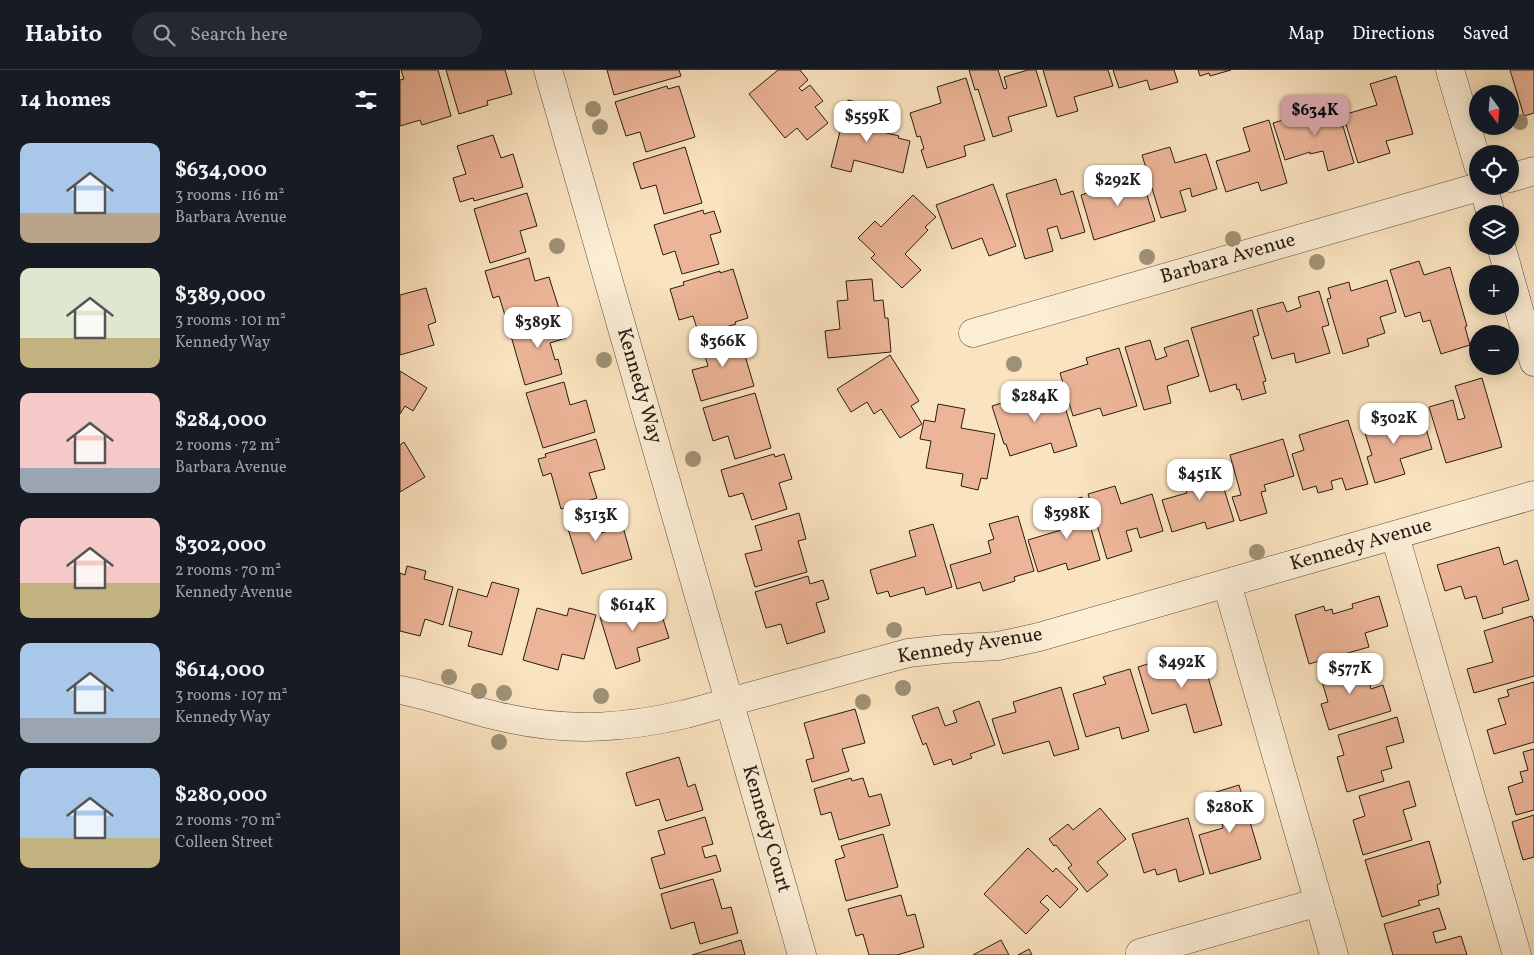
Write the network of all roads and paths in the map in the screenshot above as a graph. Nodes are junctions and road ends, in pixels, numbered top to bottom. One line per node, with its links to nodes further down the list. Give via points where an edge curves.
1 (548, 70): 14 (street, Kennedy Way)
2 (1450, 70): 3 (street)
3 (1472, 145)
4 (1534, 171): 5 (street)
5 (1519, 175)
6 (1469, 190): 8 (street, Barbara Avenue)
7 (1519, 310): 9 (street)
8 (973, 333)
9 (1534, 362)
10 (1534, 495): 11 (street, Kennedy Avenue)
11 (1395, 536): 12 (street, Kennedy Avenue); 19 (street)
12 (1228, 584): 14 (street, Kennedy Avenue, via 1040,638 998,646 945,648 908,654); 15 (street)
13 (400, 690): 14 (street, Kennedy Avenue, via 510,719 605,728 649,722)
14 (730, 702): 17 (street, Kennedy Court)
15 (1319, 902): 16 (street); 18 (street)
16 (1140, 953)
17 (802, 955)
18 (1334, 955)
19 (1517, 955)

